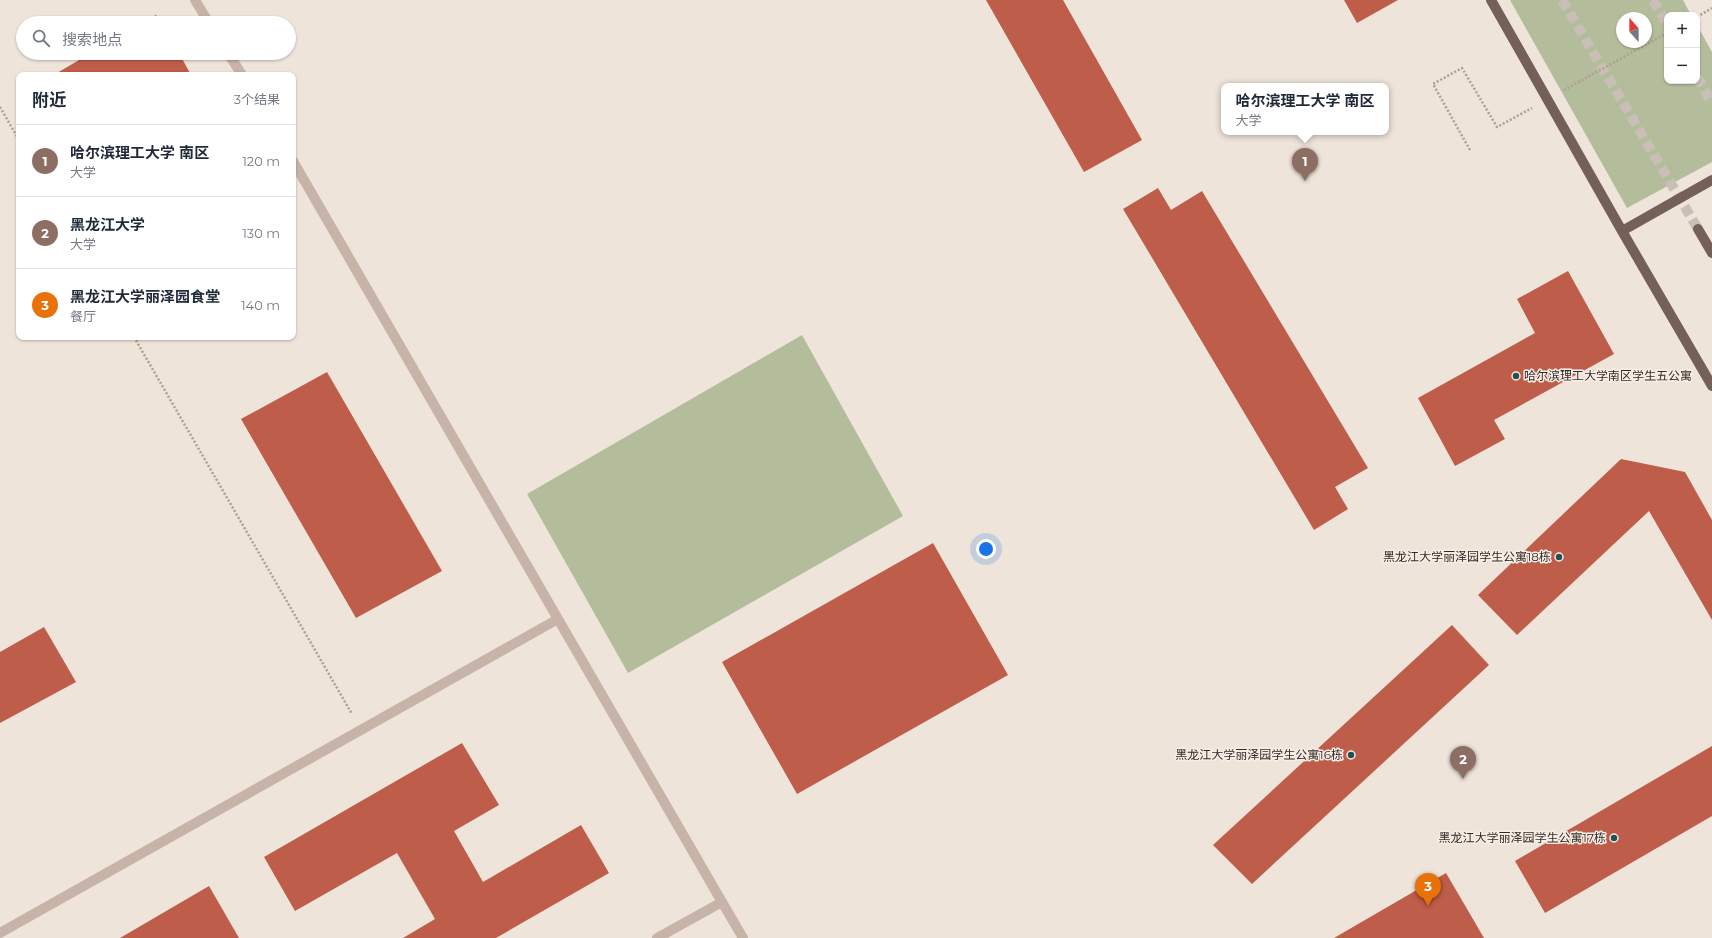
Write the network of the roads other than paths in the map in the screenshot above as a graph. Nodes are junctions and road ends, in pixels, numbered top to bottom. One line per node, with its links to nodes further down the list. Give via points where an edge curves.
1 (195, 0): 3 (lane)
2 (1491, 0): 9 (main road)
3 (205, 16)
4 (232, 60): 5 (lane)
5 (240, 72)
6 (296, 166): 12 (lane)
7 (1712, 180): 9 (main road)
8 (1698, 229): 10 (main road)
9 (1622, 231): 11 (main road)
10 (1712, 253)
11 (1712, 386)
12 (558, 619): 13 (lane); 14 (lane)
13 (722, 902): 15 (lane); 16 (lane)
14 (0, 933)
15 (657, 938)
16 (743, 938)

